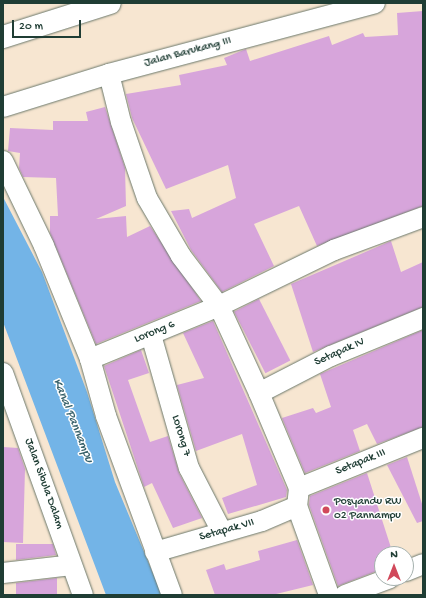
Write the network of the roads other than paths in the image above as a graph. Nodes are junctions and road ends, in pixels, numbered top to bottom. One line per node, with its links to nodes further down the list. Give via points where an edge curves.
1 (110, 3): 3 (highway)
2 (375, 3): 4 (street, Jalan Barukang III)
3 (3, 37)
4 (109, 74): 5 (street, Jalan Barukang III); 8 (street, via 121,122 148,198 181,256)
5 (3, 107)
6 (3, 161): 11 (street, via 44,246)
7 (423, 217): 8 (street, Lorong 6, via 334,250)
8 (219, 306): 10 (street, Lorong 6); 13 (street)
9 (423, 318): 13 (street, Setapak IV, via 331,356)
10 (151, 335): 11 (street, Lorong 6); 16 (street, Lorong 7, via 189,468)
11 (90, 359): 17 (street)
12 (3, 373): 18 (street, Jalan Sibula Dalam)
13 (259, 394): 15 (street)
14 (423, 438): 15 (street, Setapak III)
15 (298, 497): 16 (street, Setapak VII); 23 (street)
16 (222, 532): 17 (street, Setapak VII)
17 (155, 552): 22 (street)
18 (72, 565): 19 (street); 21 (street, Jalan Sibula Dalam)
19 (3, 573)
20 (374, 584): 24 (street)
21 (83, 595)
22 (172, 595)
23 (329, 595)
24 (345, 595)

